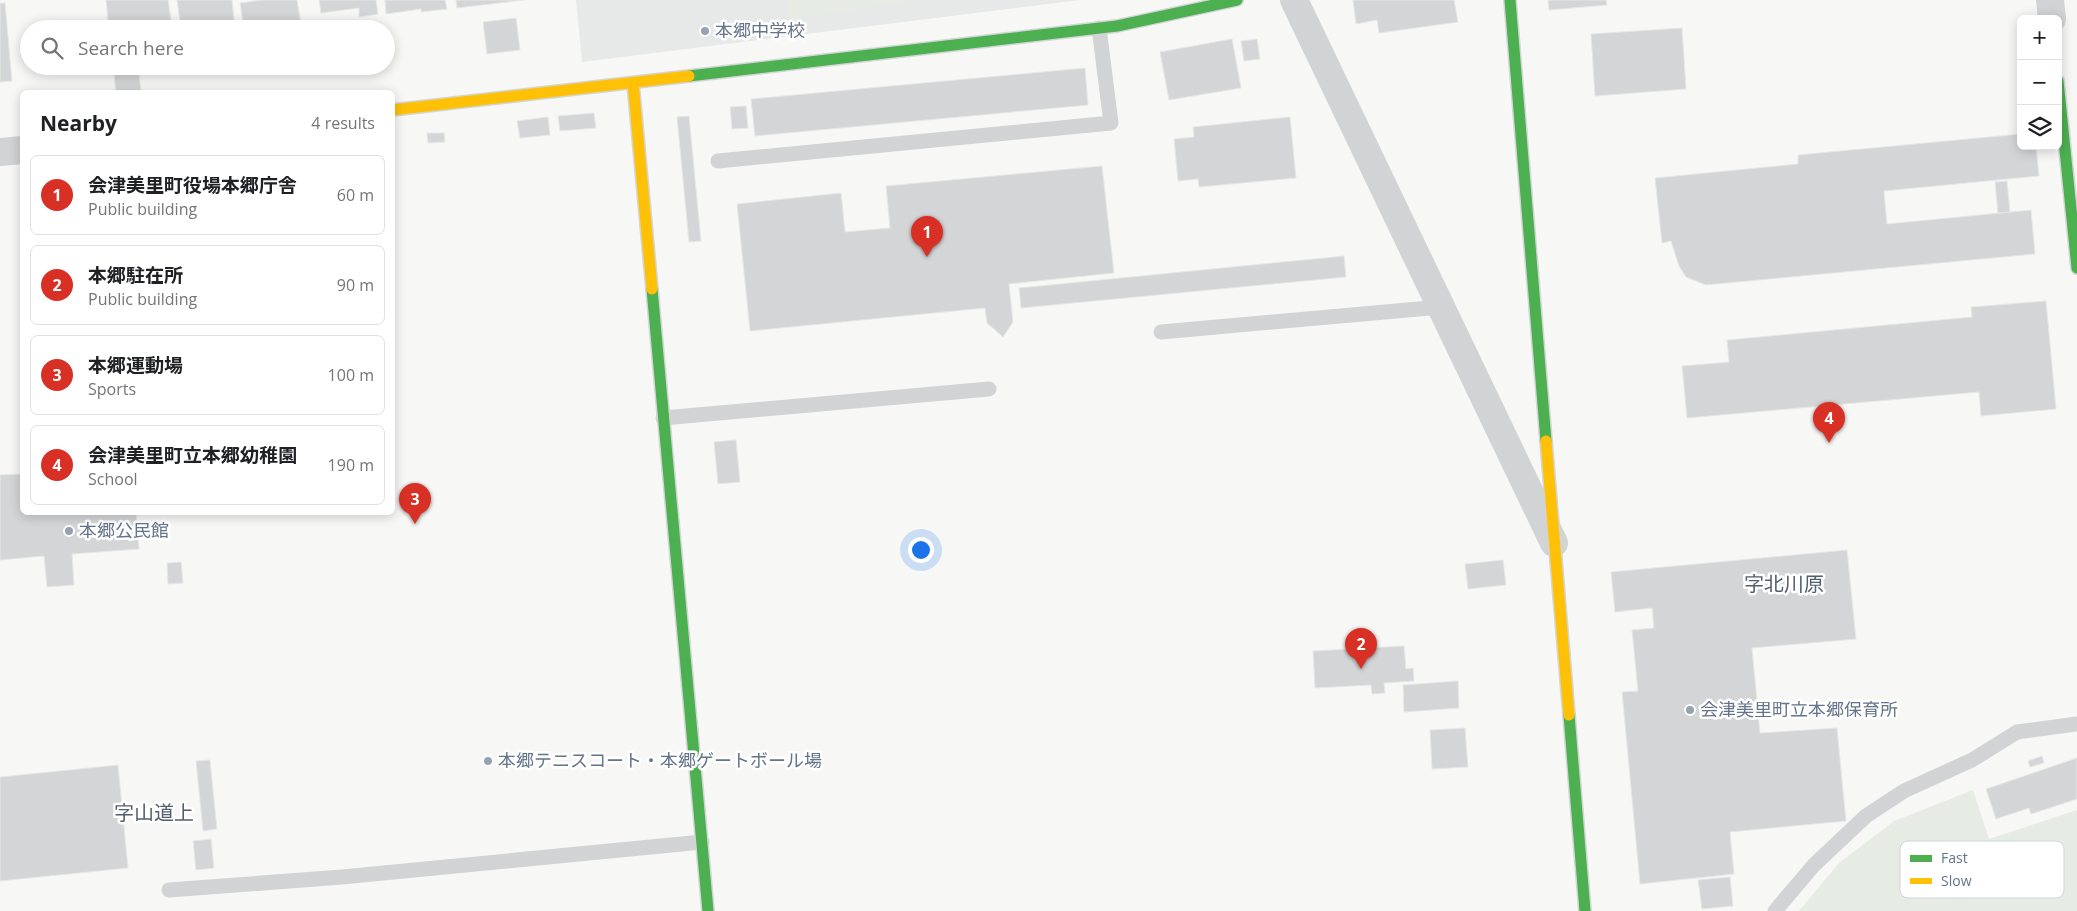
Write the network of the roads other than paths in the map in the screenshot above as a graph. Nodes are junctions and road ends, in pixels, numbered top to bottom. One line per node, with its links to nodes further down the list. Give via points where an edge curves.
1 (1237, 0): 6 (street)
2 (1294, 0): 14 (street)
3 (1510, 0): 18 (street)
4 (2050, 0): 5 (street)
5 (2052, 15)
6 (1099, 28): 7 (street); 12 (lane, via 1111,123)
7 (633, 83): 9 (street); 17 (street)
8 (2061, 105): 13 (street)
9 (395, 110)
10 (20, 150): 11 (street)
11 (0, 152)
12 (718, 161)
13 (2077, 268)
14 (1441, 307): 15 (lane); 18 (street)
15 (1161, 332)
16 (989, 389): 17 (lane)
17 (663, 418): 20 (street)
18 (1554, 543): 23 (street)
19 (2077, 724): 24 (lane, via 2017,732 1972,760 1904,791 1866,816 1814,865)
20 (702, 842): 21 (lane); 22 (street)
21 (169, 890)
22 (708, 911)
23 (1585, 911)
24 (1775, 911)

